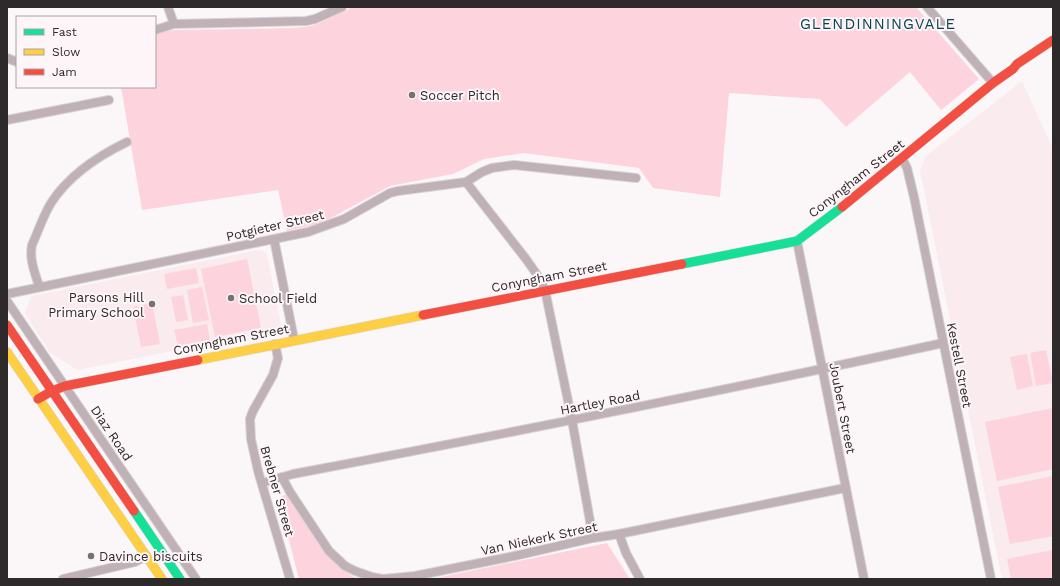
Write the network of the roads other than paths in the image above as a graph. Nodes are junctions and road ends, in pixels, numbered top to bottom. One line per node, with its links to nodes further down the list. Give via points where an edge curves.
1 (168, 7): 4 (street)
2 (342, 7): 4 (street, via 306,21)
3 (927, 7): 9 (street)
4 (174, 24): 5 (street)
5 (156, 30)
6 (1053, 40): 8 (street, Conyngham Street)
7 (1053, 48): 8 (street, Conyngham Street, via 1020,68)
8 (1013, 69): 9 (street, Conyngham Street)
9 (993, 83): 13 (street, Conyngham Street)
10 (109, 100): 11 (street)
11 (7, 120)
12 (127, 142): 18 (street, via 84,167 51,203 31,250)
13 (902, 158): 17 (street, Conyngham Street); 24 (street, Kestell Street, via 914,197)
14 (636, 178): 15 (street, Potgieter Street, via 514,164 492,168)
15 (466, 182): 16 (street, Potgieter Street, via 398,191 327,226); 19 (street, via 526,258)
16 (274, 239): 18 (street, Potgieter Street); 23 (street)
17 (797, 240): 19 (street, Conyngham Street); 27 (street, Joubert Street)
18 (39, 286): 20 (street, Potgieter Street)
19 (545, 290): 23 (street, Conyngham Street); 31 (street)
20 (7, 294)
21 (7, 301): 28 (street, Diaz Road)
22 (7, 325): 29 (street, Diaz Road)
23 (294, 339): 25 (street, Conyngham Street)
24 (943, 343): 27 (street, Hartley Road); 45 (street, Kestell Street)
25 (275, 344): 28 (street, Conyngham Street); 33 (street, Brebner Street, via 278,358 275,368 250,419 254,458)
26 (7, 352): 30 (street)
27 (823, 370): 31 (street, Hartley Road); 34 (street, Joubert Street)
28 (65, 386): 29 (street, Conyngham Street); 41 (street, Diaz Road)
29 (52, 391): 30 (street, Conyngham Street); 40 (street, Diaz Road)
30 (38, 399): 37 (street)
31 (572, 420): 32 (street, Hartley Road); 36 (street)
32 (282, 477): 33 (street, Hartley Road); 36 (street, Van Niekerk Street, via 329,551 345,566 372,577 415,576)
33 (262, 483): 42 (street, Brebner Street)
34 (845, 488): 35 (street, Van Niekerk Street); 44 (street, Joubert Street)
35 (619, 534): 36 (street, Van Niekerk Street); 43 (street)
36 (594, 538)
37 (146, 556): 38 (street, via 134,562); 39 (street)
38 (63, 579)
39 (162, 579)
40 (180, 579)
41 (196, 579)
42 (290, 579)
43 (640, 579)
44 (864, 579)
45 (991, 579)

